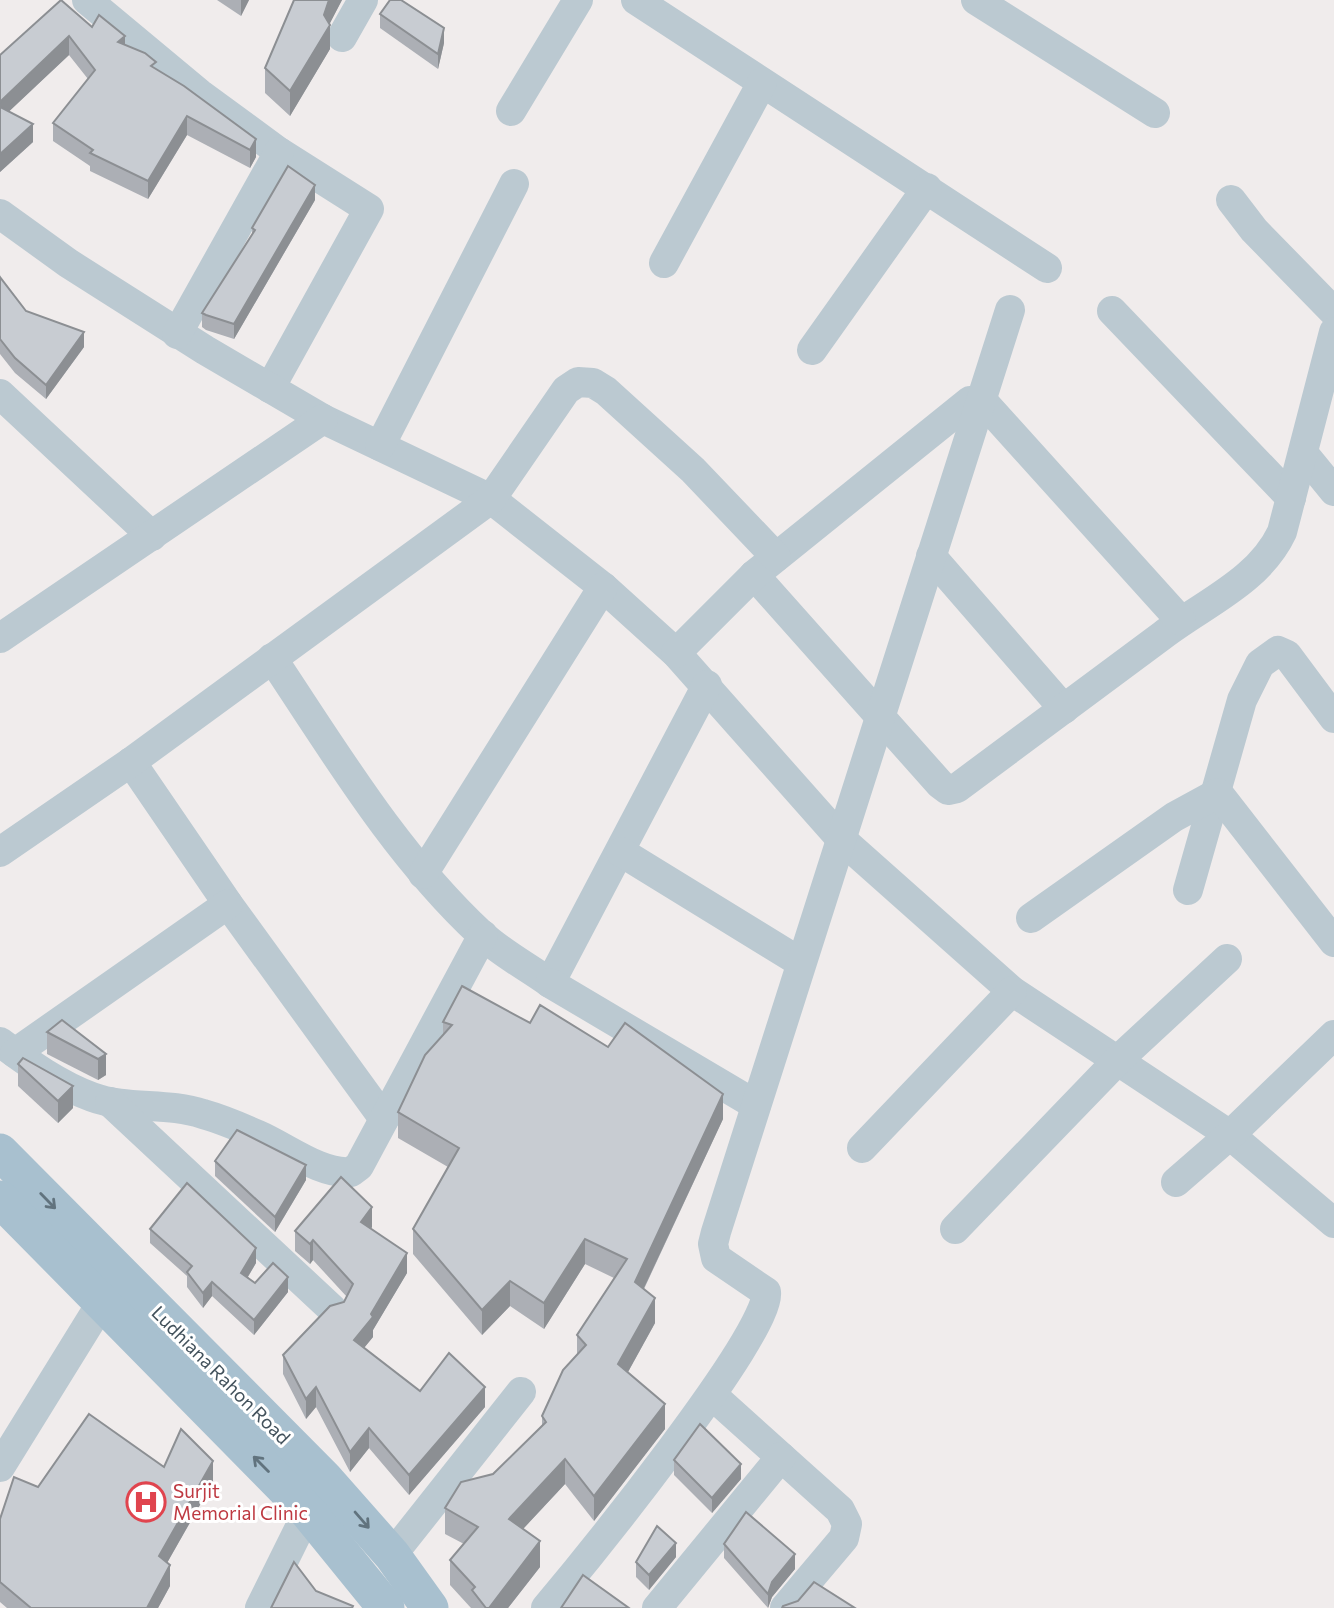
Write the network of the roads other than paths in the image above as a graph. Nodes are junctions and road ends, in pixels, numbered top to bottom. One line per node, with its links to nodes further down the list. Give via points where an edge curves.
1 (88, 0): 10 (street, via 200,94)
2 (363, 0): 6 (street)
3 (578, 0): 8 (street)
4 (636, 0): 7 (street)
5 (976, 0): 9 (street)
6 (342, 37)
7 (762, 83): 12 (street); 15 (street)
8 (511, 111)
9 (1156, 113)
10 (279, 152): 21 (street); 23 (street, via 369,209)
11 (514, 184): 27 (street)
12 (927, 188): 16 (street); 22 (street)
13 (1231, 201): 19 (street)
14 (0, 214): 21 (street)
15 (664, 263)
16 (1047, 268)
17 (1010, 310): 25 (street)
18 (1112, 311): 30 (street)
19 (1334, 312)
20 (1334, 332): 28 (street)
21 (177, 334): 23 (street)
22 (812, 350)
23 (270, 388): 26 (street)
24 (0, 394): 32 (street)
25 (979, 402): 33 (street); 34 (street, via 964,403); 36 (street)
26 (323, 419): 27 (street); 32 (street)
27 (380, 446): 31 (street)
28 (1303, 453): 29 (street); 30 (street)
29 (1334, 491)
30 (1291, 498): 36 (street, via 1272,553 1254,572)
31 (491, 499): 34 (street, via 566,390 578,382 593,383 693,470); 35 (street); 39 (street)
32 (152, 536): 37 (street)
33 (931, 556): 41 (street); 42 (street)
34 (765, 566): 38 (street); 42 (street)
35 (603, 587): 38 (street); 49 (street)
36 (1181, 621): 41 (street)
37 (0, 638)
38 (676, 653): 40 (street)
39 (272, 658): 44 (street); 49 (street, via 378,816)
40 (707, 685): 46 (street); 48 (street)
41 (1064, 709): 42 (street, via 957,788 948,790)
42 (880, 715): 46 (street)
43 (1334, 718): 45 (street, via 1287,654 1278,651 1269,656 1242,700)
44 (131, 762): 47 (street); 51 (street)
45 (1218, 793): 50 (street); 52 (street, via 1174,817); 54 (street)
46 (841, 839): 56 (street); 58 (street)
47 (2, 848)
48 (621, 852): 56 (street); 57 (street)
49 (423, 874): 53 (street)
50 (1188, 890)
51 (228, 904): 60 (street); 64 (street)
52 (1031, 918)
53 (483, 935): 57 (street); 64 (street)
54 (1334, 942)
55 (1227, 960): 61 (street)
56 (800, 962): 63 (street)
57 (550, 983): 63 (street)
58 (1012, 991): 61 (street); 66 (street)
59 (1334, 1035): 65 (street)
60 (8, 1048): 62 (street, via 51,1077)
61 (1119, 1059): 65 (street); 71 (street)
62 (110, 1102): 64 (street, via 202,1113 341,1173 359,1166); 73 (street)
63 (756, 1105): 75 (street, via 713,1244 716,1258 760,1286 767,1300)
64 (384, 1119)
65 (1230, 1135): 68 (street); 70 (street)
66 (862, 1148)
67 (0, 1152): 72 (main road, Ludhiana Rahon Road, one-way to 72)
68 (1176, 1182)
69 (4, 1213): 72 (main road, Ludhiana Rahon Road)
70 (1334, 1223)
71 (955, 1230)
72 (111, 1289): 77 (street); 78 (main road, Ludhiana Rahon Road); 79 (main road, Ludhiana Rahon Road, one-way to 72)
73 (332, 1308)
74 (521, 1392): 80 (street)
75 (712, 1395): 76 (street); 84 (street)
76 (781, 1457): 85 (street); 86 (street, via 840,1510 847,1524 844,1538)
77 (0, 1467)
78 (324, 1478): 79 (street); 80 (main road, Ludhiana Rahon Road, one-way to 80)
79 (308, 1512): 81 (main road, Ludhiana Rahon Road); 82 (street)
80 (392, 1555): 83 (main road, Ludhiana Rahon Road)
81 (377, 1602)
82 (260, 1608)
83 (430, 1608)
84 (546, 1608)
85 (657, 1608)
86 (785, 1608)

